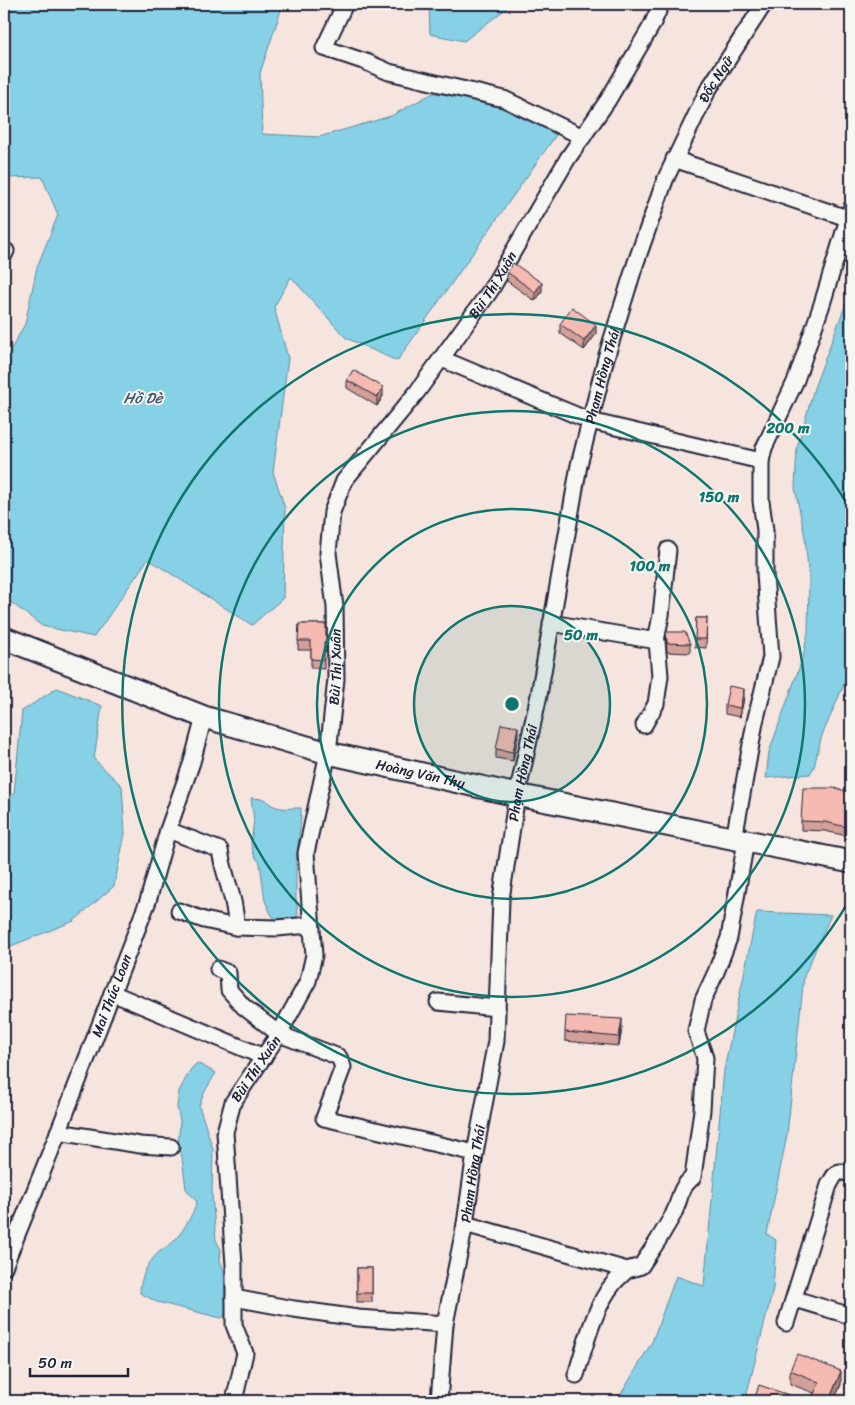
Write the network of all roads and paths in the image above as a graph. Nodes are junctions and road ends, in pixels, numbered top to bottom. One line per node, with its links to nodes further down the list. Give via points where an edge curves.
1 (346, 4): 4 (street, via 324,48 389,72 504,99)
2 (661, 4): 4 (street, Bùi Thị Xuân, via 613,92)
3 (764, 4): 5 (street, Đốc Ngữ, via 708,90)
4 (582, 136): 7 (street, Bùi Thị Xuân, via 490,290)
5 (674, 159): 6 (street); 8 (street, Phạm Hồng Thái, via 635,265)
6 (849, 213): 9 (street, via 796,380)
7 (442, 359): 8 (street); 16 (street, Bùi Thị Xuân, via 344,481 332,512 328,553 335,607 336,679)
8 (590, 421): 9 (street); 11 (street, Phạm Hồng Thái)
9 (761, 461): 19 (street, via 771,657 755,722)
10 (668, 550): 13 (street)
11 (552, 623): 13 (street); 17 (street, Phạm Hồng Thái)
12 (4, 638): 14 (main road, Hoàng Văn Thụ)
13 (656, 641): 15 (street, via 660,676 656,704)
14 (204, 716): 16 (main road, Hoàng Văn Thụ); 18 (street, Mai Thúc Loan)
15 (644, 725)
16 (328, 753): 17 (main road, Hoàng Văn Thụ); 22 (street, Bùi Thị Xuân, via 306,853)
17 (517, 795): 19 (main road, Hoàng Văn Thụ); 27 (street, Phạm Hồng Thái, via 501,899)
18 (168, 830): 23 (street, via 220,850 236,911); 25 (street, Mai Thúc Loan, via 148,901)
19 (740, 840): 20 (main road, Hoàng Văn Thụ); 36 (street, via 728,938 703,1000 696,1031 705,1058 693,1177 682,1186 672,1216 641,1266)
20 (851, 862)
21 (179, 911): 23 (street)
22 (310, 925): 23 (street); 28 (street, Bùi Thị Xuân, via 314,955 308,981)
23 (236, 927)
24 (218, 969): 28 (street, via 228,973 229,990 244,1007)
25 (112, 993): 29 (street); 30 (street, Mai Thúc Loan)
26 (438, 1002): 27 (street)
27 (498, 1008): 32 (street, Phạm Hồng Thái, via 496,1041)
28 (279, 1034): 29 (street, Bùi Thị Xuân); 32 (street, via 339,1057 343,1067 324,1118)
29 (264, 1056): 37 (street, Bùi Thị Xuân, via 233,1102 225,1132)
30 (58, 1132): 31 (street); 35 (street, Mai Thúc Loan)
31 (171, 1148)
32 (475, 1153): 34 (street, Phạm Hồng Thái)
33 (851, 1174): 38 (street, via 835,1173 829,1185)
34 (464, 1224): 36 (street); 41 (street, Phạm Hồng Thái)
35 (4, 1267)
36 (627, 1270): 42 (street, via 612,1285 602,1302)
37 (234, 1298): 41 (street, via 358,1318); 43 (street, Bùi Thị Xuân, via 234,1325 245,1353)
38 (795, 1299): 39 (street); 40 (street)
39 (851, 1316)
40 (786, 1323)
41 (445, 1324): 44 (street, Phạm Hồng Thái)
42 (576, 1375)
43 (234, 1401)
44 (439, 1401)

